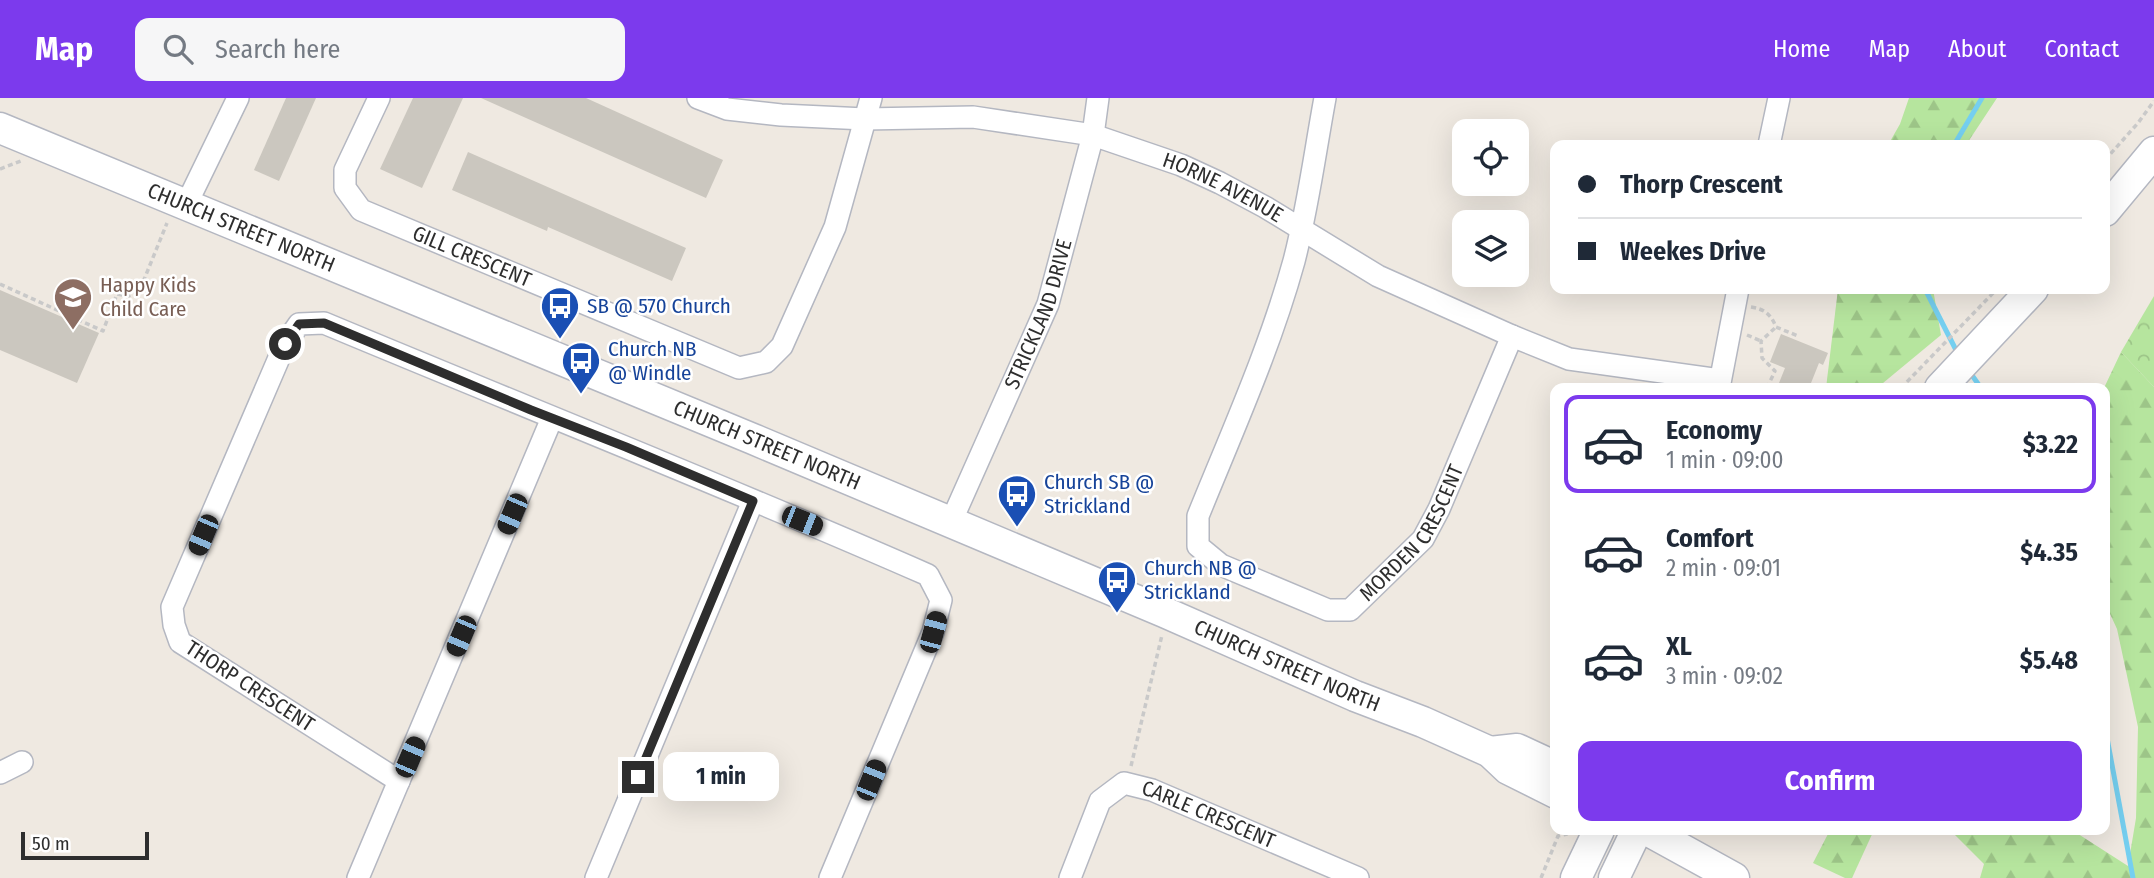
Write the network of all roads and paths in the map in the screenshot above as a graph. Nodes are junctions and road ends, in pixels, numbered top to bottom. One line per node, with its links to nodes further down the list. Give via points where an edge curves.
1 (238, 98): 18 (street)
2 (379, 98): 9 (street, GILL CRESCENT, via 345,170 345,188 361,210 739,368 766,362 782,346 835,227)
3 (698, 98): 9 (street, HORNE AVENUE, via 754,112)
4 (870, 98): 9 (street, GILL CRESCENT)
5 (1098, 98): 11 (street, STRICKLAND DRIVE)
6 (1325, 98): 19 (street)
7 (1779, 98): 12 (street)
8 (2154, 101): 14 (path)
9 (865, 119): 11 (street, HORNE AVENUE, via 973,117)
10 (0, 128): 18 (street, CHURCH STREET NORTH)
11 (1093, 135): 19 (street, HORNE AVENUE, via 1220,183); 34 (street, STRICKLAND DRIVE, via 1048,304)
12 (1770, 140)
13 (2154, 152): 17 (street)
14 (2110, 154)
15 (22, 160): 16 (path)
16 (0, 169)
17 (2110, 205)
18 (177, 213): 20 (path, via 139,292 117,294 103,331); 34 (street, CHURCH STREET NORTH)
19 (1301, 230): 25 (street, HORNE AVENUE, via 1378,276); 25 (street, MORDEN CRESCENT, via 1269,339 1198,516 1198,546 1221,565 1328,610 1350,610 1423,539)
20 (0, 284)
21 (1992, 294): 30 (path)
22 (2029, 294): 31 (street)
23 (1737, 297): 24 (path, via 1763,309); 28 (street)
24 (1776, 327): 26 (path); 29 (path, via 1761,341 1762,358 1775,371)
25 (1512, 336): 27 (street, HORNE AVENUE, via 1569,359)
26 (1798, 336)
27 (1714, 383)
28 (1720, 383)
29 (1769, 383)
30 (1906, 383)
31 (1945, 383)
32 (552, 418): 33 (street, THORP CRESCENT); 40 (street); 40 (street, THORP CRESCENT, via 324,323 299,324 285,344 172,607 180,642)
33 (753, 501): 49 (street); 50 (street, THORP CRESCENT, via 928,575 941,600 933,632)
34 (951, 522): 36 (street, CHURCH STREET NORTH)
35 (1162, 635): 41 (path)
36 (1490, 752): 38 (street, CHURCH STREET NORTH, via 1517,749); 42 (street, CHURCH STREET NORTH, via 1508,769)
37 (22, 762): 39 (street)
38 (1550, 764)
39 (0, 773)
40 (399, 781): 48 (street)
41 (1124, 783): 51 (street, CARLE CRESCENT, via 1100,801); 52 (street, CARLE CRESCENT, via 1152,790)
42 (1550, 790)
43 (1560, 835): 53 (path)
44 (1598, 835): 54 (street)
45 (1614, 835): 55 (street)
46 (1635, 835): 56 (street)
47 (1656, 835): 57 (street)
48 (358, 878)
49 (596, 878)
50 (830, 878)
51 (1070, 878)
52 (1358, 878)
53 (1541, 878)
54 (1576, 878)
55 (1599, 878)
56 (1614, 878)
57 (1734, 878)

